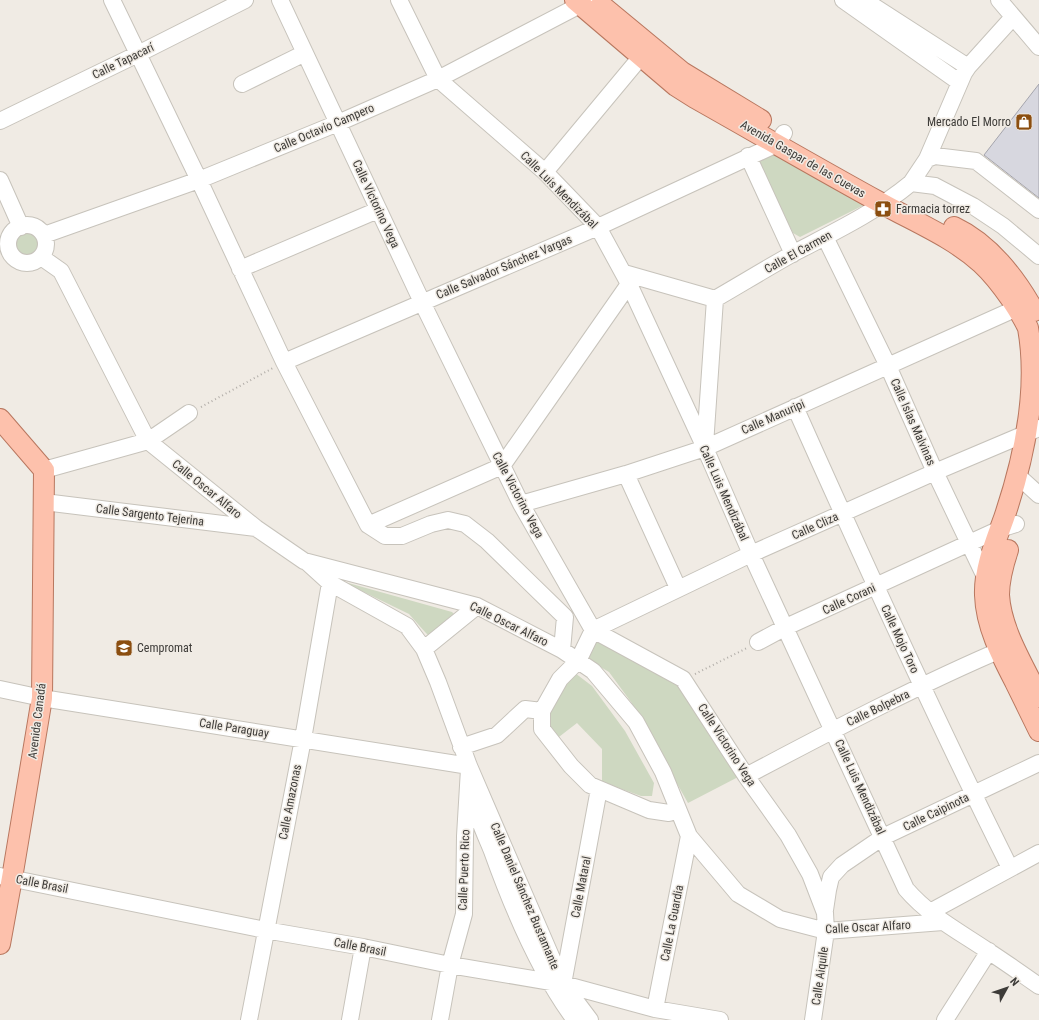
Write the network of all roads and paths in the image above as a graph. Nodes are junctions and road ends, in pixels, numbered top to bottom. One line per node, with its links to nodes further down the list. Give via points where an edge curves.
1 (112, 0): 13 (street)
2 (245, 0): 13 (street, Calle Tapacarí)
3 (280, 0): 12 (street, Calle Victorino Vega)
4 (399, 0): 15 (street, Calle Luis Mendizábal)
5 (843, 0): 16 (street)
6 (864, 0): 14 (street)
7 (999, 0): 9 (street)
8 (588, 1): 11 (main road, Avenida Gaspar de las Cuevas); 15 (street, Calle Octavio Campero)
9 (1013, 17): 10 (street); 14 (street, Calle El Carmen)
10 (1038, 43)
11 (646, 51): 20 (main road, Avenida Gaspar de las Cuevas, via 676,86); 23 (street)
12 (305, 53): 17 (street); 19 (street, Calle Victorino Vega)
13 (138, 54): 18 (street, Calle Tapacarí); 25 (street)
14 (968, 67): 16 (street, Calle El Carmen)
15 (438, 78): 19 (street, Calle Octavio Campero); 23 (street, Calle Luis Mendizábal)
16 (959, 82): 22 (street, Calle El Carmen)
17 (242, 84)
18 (0, 121)
19 (338, 123): 25 (street, Calle Octavio Campero); 28 (street, Calle Victorino Vega)
20 (780, 139): 21 (street, Calle Salvador Sánchez Vargas); 27 (main road, Avenida Gaspar de las Cuevas)
21 (748, 156): 30 (street, Calle Salvador Sánchez Vargas); 34 (street)
22 (927, 160): 26 (street, Calle El Carmen); 29 (street, via 935,156 976,161)
23 (544, 172): 30 (street, Calle Luis Mendizábal)
24 (0, 180): 31 (street)
25 (199, 180): 32 (street, Calle Octavio Campero); 37 (street)
26 (911, 183): 27 (street, Calle El Carmen); 35 (street, via 935,186 973,206 1003,226)
27 (888, 200): 33 (street, Calle El Carmen); 41 (main road, Avenida Gaspar de las Cuevas, via 965,250 982,264); 42 (main road, Avenida Gaspar de las Cuevas, via 958,228 982,245 1018,284)
28 (378, 210): 37 (street); 40 (street, Calle Victorino Vega)
29 (1039, 210)
30 (598, 227): 38 (street, Calle Luis Mendizábal); 40 (street, Calle Salvador Sánchez Vargas)
31 (11, 232): 32 (street, via 27,226 34,227); 36 (street, via 9,247 14,258 31,263)
32 (44, 235): 36 (street, via 46,246)
33 (825, 237): 34 (street, Calle El Carmen); 44 (street, Calle Islas Malvinas)
34 (793, 254): 39 (street, Calle El Carmen)
35 (1039, 256)
36 (41, 257): 49 (street, Calle Oscar Alfaro, via 61,271)
37 (240, 269): 43 (street)
38 (627, 278): 39 (street); 50 (street, Calle Luis Mendizábal); 52 (street)
39 (715, 299): 50 (street)
40 (422, 302): 43 (street, Calle Salvador Sánchez Vargas); 52 (street, Calle Victorino Vega)
41 (1017, 308): 44 (street, Calle Manuripi); 48 (main road, Avenida Gaspar de las Cuevas, via 1033,342 1037,364)
42 (1039, 322)
43 (284, 362): 46 (path); 60 (street)
44 (888, 366): 45 (street, Calle Manuripi); 54 (street, Calle Islas Malvinas)
45 (794, 407): 50 (street, Calle Manuripi); 59 (street, Calle Mojo Toro)
46 (189, 413): 49 (street)
47 (0, 419): 53 (main road)
48 (1035, 430): 54 (street, Calle Cliza); 56 (main road, Avenida Gaspar de las Cuevas)
49 (148, 441): 53 (street); 62 (street, Calle Oscar Alfaro)
50 (705, 448): 55 (street, Calle Manuripi); 64 (street, Calle Luis Mendizábal)
51 (1039, 449): 56 (main road, Avenida Gaspar de las Cuevas)
52 (502, 466): 58 (street, Calle Victorino Vega); 60 (street)
53 (44, 470): 57 (main road, Avenida Canadá)
54 (935, 472): 59 (street, Calle Cliza); 63 (street, Calle Islas Malvinas)
55 (626, 474): 58 (street, Calle Manuripi); 69 (street)
56 (1029, 485): 61 (main road, Avenida Gaspar de las Cuevas)
57 (44, 502): 62 (street, Calle Sargento Tejerina); 83 (main road, Avenida Canadá)
58 (521, 504): 73 (street, Calle Victorino Vega)
59 (842, 514): 64 (street, Calle Cliza); 68 (street, Calle Mojo Toro)
60 (368, 525): 77 (street, via 385,536 402,536 448,520 465,524 487,541 565,617)
61 (1008, 527): 63 (street, Calle Corani); 66 (main road, Avenida Gaspar de las Cuevas, via 990,559); 71 (main road, Avenida Gaspar de las Cuevas, via 999,595)
62 (256, 528): 65 (street, Calle Oscar Alfaro)
63 (969, 544): 66 (street, Calle Islas Malvinas); 68 (street, Calle Corani)
64 (751, 554): 69 (street, Calle Cliza); 72 (street, Calle Luis Mendizábal)
65 (304, 561): 67 (street, Calle Daniel Sánchez Bustamante); 70 (street, Calle Oscar Alfaro)
66 (986, 580): 71 (street, Calle Islas Malvinas); 75 (main road, Avenida Gaspar de las Cuevas, via 985,595 991,627)
67 (330, 583): 76 (street, Calle Daniel Sánchez Bustamante, via 407,626); 87 (street, Calle Amazonas)
68 (876, 586): 72 (street, Calle Corani); 80 (street, Calle Mojo Toro)
69 (678, 588): 73 (street, Calle Cliza)
70 (477, 606): 76 (street); 77 (street, Calle Oscar Alfaro)
71 (1001, 608): 75 (main road, Avenida Gaspar de las Cuevas)
72 (786, 628): 74 (street, Calle Corani); 86 (street, Calle Luis Mendizábal)
73 (593, 630): 78 (street); 79 (street, Calle Victorino Vega)
74 (758, 642): 79 (path)
75 (1006, 647): 80 (street, Calle Bolpebra); 82 (main road, Avenida Gaspar de las Cuevas); 85 (main road, Avenida Gaspar de las Cuevas)
76 (424, 649): 88 (street, Calle Daniel Sánchez Bustamante)
77 (562, 650): 78 (street, Calle Oscar Alfaro)
78 (578, 661): 84 (street, via 560,679); 94 (street, Calle Oscar Alfaro, via 593,671 636,722 663,772)
79 (683, 680): 91 (street, Calle Victorino Vega)
80 (922, 686): 86 (street, Calle Bolpebra); 93 (street, Calle Mojo Toro)
81 (0, 689): 83 (street, Calle Paraguay)
82 (1039, 697)
83 (42, 698): 87 (street, Calle Paraguay); 99 (main road, Avenida Canadá)
84 (542, 711): 88 (street, via 526,709 497,735); 92 (street, via 542,729 571,766 590,786)
85 (1038, 724)
86 (833, 730): 91 (street, Calle Bolpebra); 96 (street, Calle Luis Mendizábal)
87 (302, 739): 90 (street, Calle Paraguay); 103 (street, Calle Amazonas)
88 (461, 747): 90 (street, Calle Daniel Sánchez Bustamante)
89 (1039, 763): 93 (street, Calle Caipinota)
90 (469, 766): 108 (street, Calle Puerto Rico, via 464,914); 109 (street, Calle Daniel Sánchez Bustamante, via 476,807 504,883)
91 (746, 776): 101 (street, Calle Victorino Vega, via 788,835 803,861)
92 (599, 789): 94 (street, via 649,810 669,813); 109 (street, Calle Mataral)
93 (973, 794): 96 (street, Calle Caipinota); 98 (street, Calle Mojo Toro)
94 (678, 810): 95 (street, Calle Oscar Alfaro)
95 (689, 836): 104 (street, Calle Oscar Alfaro, via 738,894 780,919); 111 (street, Calle La Guardia)
96 (883, 837): 100 (street, Calle Luis Mendizábal, via 906,890); 101 (street, Calle Caipinota, via 842,865 831,876)
97 (1039, 853): 98 (street)
98 (1010, 868): 100 (street)
99 (6, 877): 103 (street, Calle Brasil); 105 (main road, Avenida Canadá)
100 (930, 912): 102 (street, Calle Luis Mendizábal)
101 (825, 913): 104 (street, Calle Victorino Vega)
102 (943, 922): 104 (street, Calle Oscar Alfaro); 107 (street, Calle Luis Mendizábal)
103 (265, 930): 106 (street, Calle Brasil); 112 (street, Calle Amazonas)
104 (826, 931): 118 (street, Calle Aiquile)
105 (0, 944)
106 (363, 947): 108 (street, Calle Brasil); 113 (street)
107 (989, 951): 110 (street, Calle Luis Mendizábal); 119 (street)
108 (450, 965): 109 (street, Calle Brasil); 114 (street, Calle Puerto Rico)
109 (556, 983): 111 (street, Calle Brasil); 115 (street, Calle Daniel Sánchez Bustamante); 116 (street, Calle Daniel Sánchez Bustamante)
110 (1039, 986)
111 (655, 1009): 117 (street, Calle Brasil)
112 (249, 1020)
113 (350, 1020)
114 (440, 1020)
115 (575, 1020)
116 (590, 1020)
117 (720, 1020)
118 (813, 1020)
119 (945, 1020)

